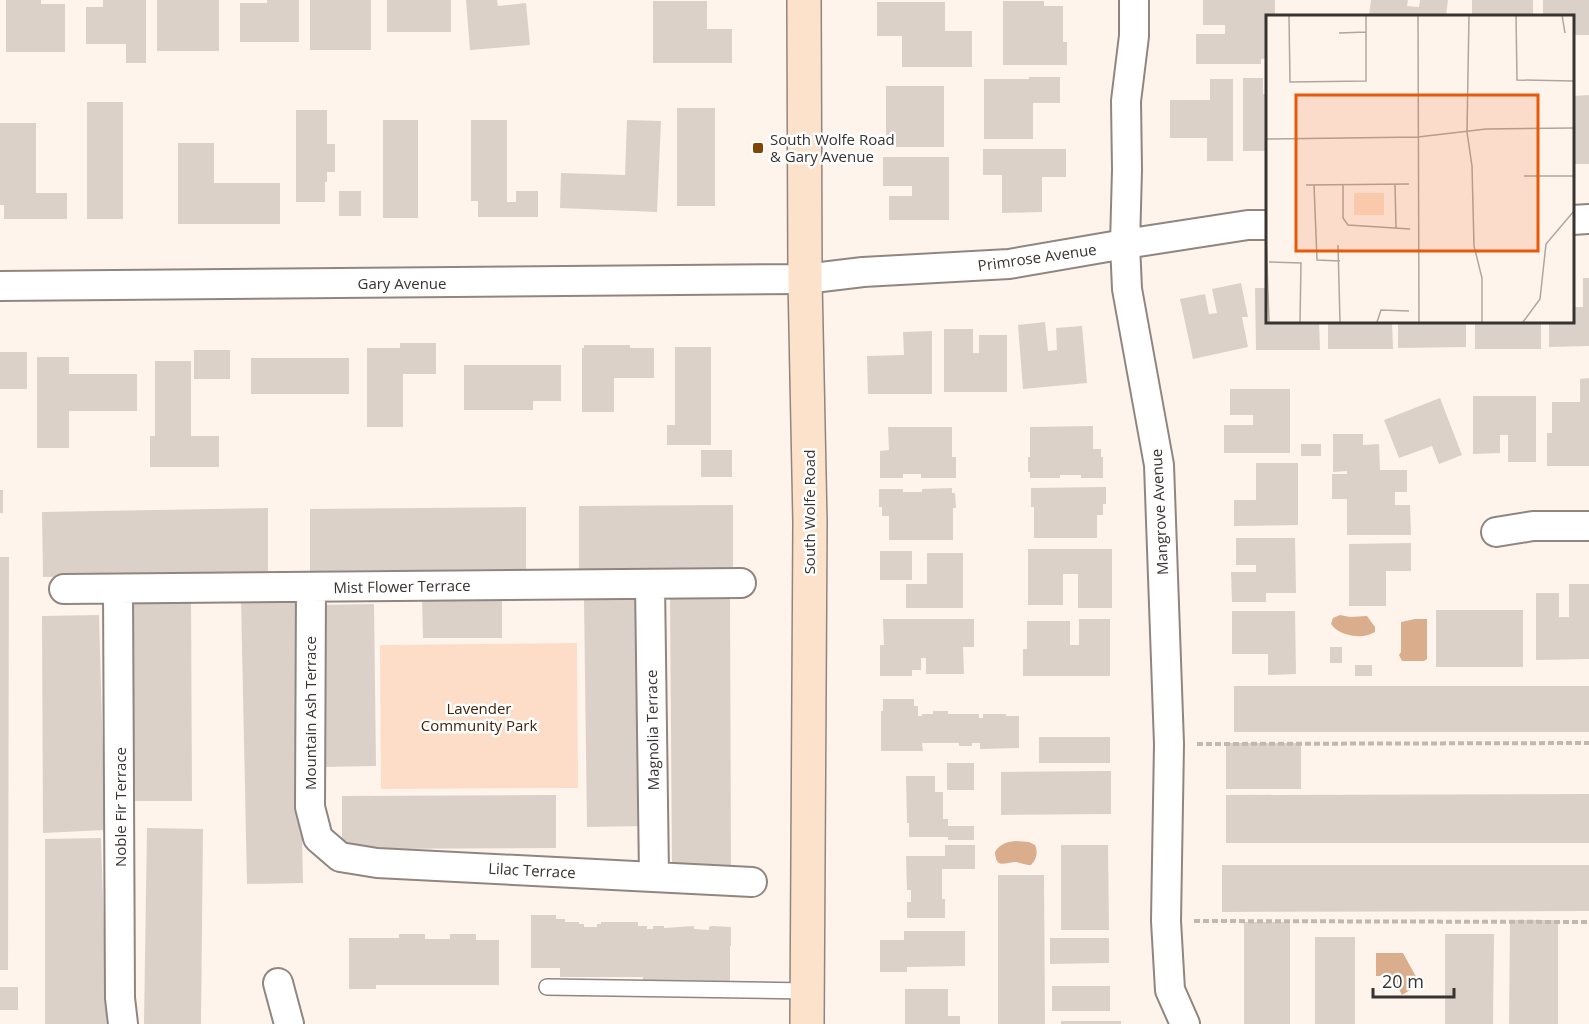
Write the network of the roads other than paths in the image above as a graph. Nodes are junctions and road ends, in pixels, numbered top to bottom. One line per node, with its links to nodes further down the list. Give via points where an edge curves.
1 (804, 0): 5 (main road, South Wolfe Road)
2 (1134, 0): 4 (street, Mangrove Avenue, via 1126,101)
3 (1266, 225): 4 (street, Primrose Avenue)
4 (1125, 244): 5 (street, Primrose Avenue, via 1009,264); 23 (street, Mangrove Avenue, via 1127,289 1159,465 1169,744 1166,921 1170,990)
5 (805, 279): 6 (street, Gary Avenue); 19 (main road, South Wolfe Road, via 810,522)
6 (0, 286)
7 (1589, 526): 8 (street, via 1533,526)
8 (1496, 532)
9 (741, 583): 10 (street, Mist Flower Terrace)
10 (650, 584): 11 (street, Mist Flower Terrace); 15 (street, Magnolia Terrace)
11 (311, 587): 13 (street, Mist Flower Terrace); 14 (street, Mountain Ash Terrace, via 310,807)
12 (64, 589): 13 (street, Mist Flower Terrace)
13 (118, 589): 20 (street, Noble Fir Terrace)
14 (318, 838): 15 (street, Lilac Terrace, via 340,857 377,863)
15 (654, 876): 16 (street, Lilac Terrace)
16 (752, 882)
17 (278, 983): 21 (street)
18 (547, 987): 19 (lane)
19 (807, 991): 22 (main road, South Wolfe Road)
20 (123, 1024)
21 (289, 1024)
22 (807, 1024)
23 (1185, 1024)

